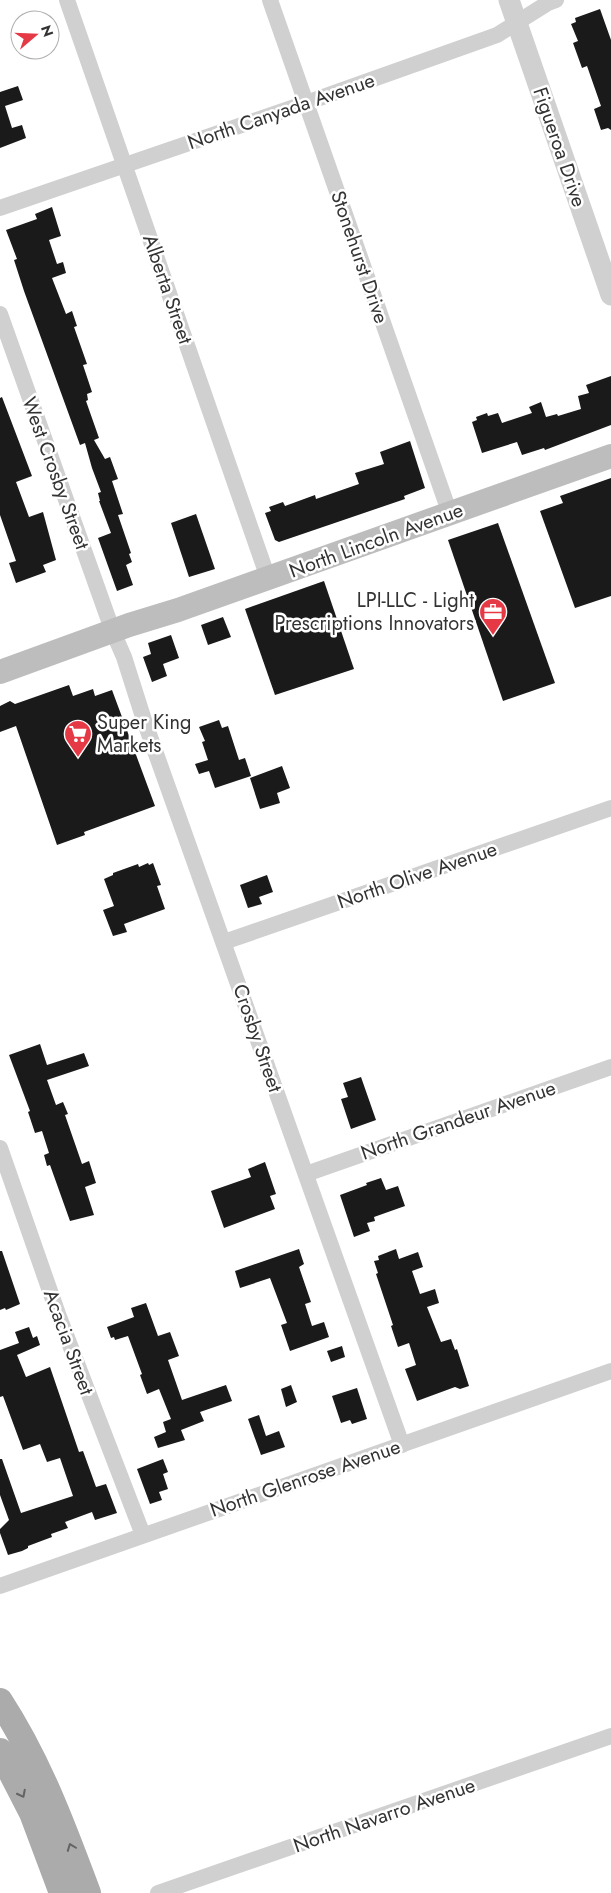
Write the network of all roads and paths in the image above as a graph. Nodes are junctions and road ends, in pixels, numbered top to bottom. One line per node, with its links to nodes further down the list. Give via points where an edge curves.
1 (67, 0): 7 (street, Alberta Street)
2 (270, 0): 6 (street, Stonehurst Drive)
3 (510, 0): 5 (street, Figueroa Drive)
4 (556, 0): 5 (street, North Canyada Avenue)
5 (518, 23): 6 (street, North Canyada Avenue, via 497,35); 9 (street, Figueroa Drive)
6 (306, 103): 7 (street, North Canyada Avenue); 12 (street, Stonehurst Drive)
7 (125, 166): 8 (street, North Canyada Avenue); 13 (street, Alberta Street)
8 (0, 208)
9 (611, 295)
10 (0, 314): 14 (street, West Crosby Street)
11 (611, 456): 12 (main road, North Lincoln Avenue)
12 (450, 514): 13 (main road, North Lincoln Avenue)
13 (268, 578): 14 (main road, North Lincoln Avenue)
14 (113, 632): 15 (main road, North Lincoln Avenue); 17 (street, Crosby Street)
15 (0, 672)
16 (611, 808): 17 (street, North Olive Avenue)
17 (224, 942): 20 (street, Crosby Street)
18 (611, 1067): 20 (street, North Grandeur Avenue)
19 (0, 1148): 23 (street, Acacia Street, via 58,1314)
20 (306, 1174): 22 (street, Crosby Street)
21 (611, 1371): 22 (street, North Glenrose Avenue)
22 (402, 1444): 23 (street, North Glenrose Avenue)
23 (142, 1535): 24 (street, North Glenrose Avenue)
24 (0, 1586)
25 (0, 1701): 29 (main road, one-way to 25, via 53,1802 21,1733)
26 (611, 1736): 30 (street, North Navarro Avenue)
27 (0, 1751): 28 (main road, one-way to 28, via 32,1813)
28 (62, 1893)
29 (88, 1893)
30 (158, 1893)

